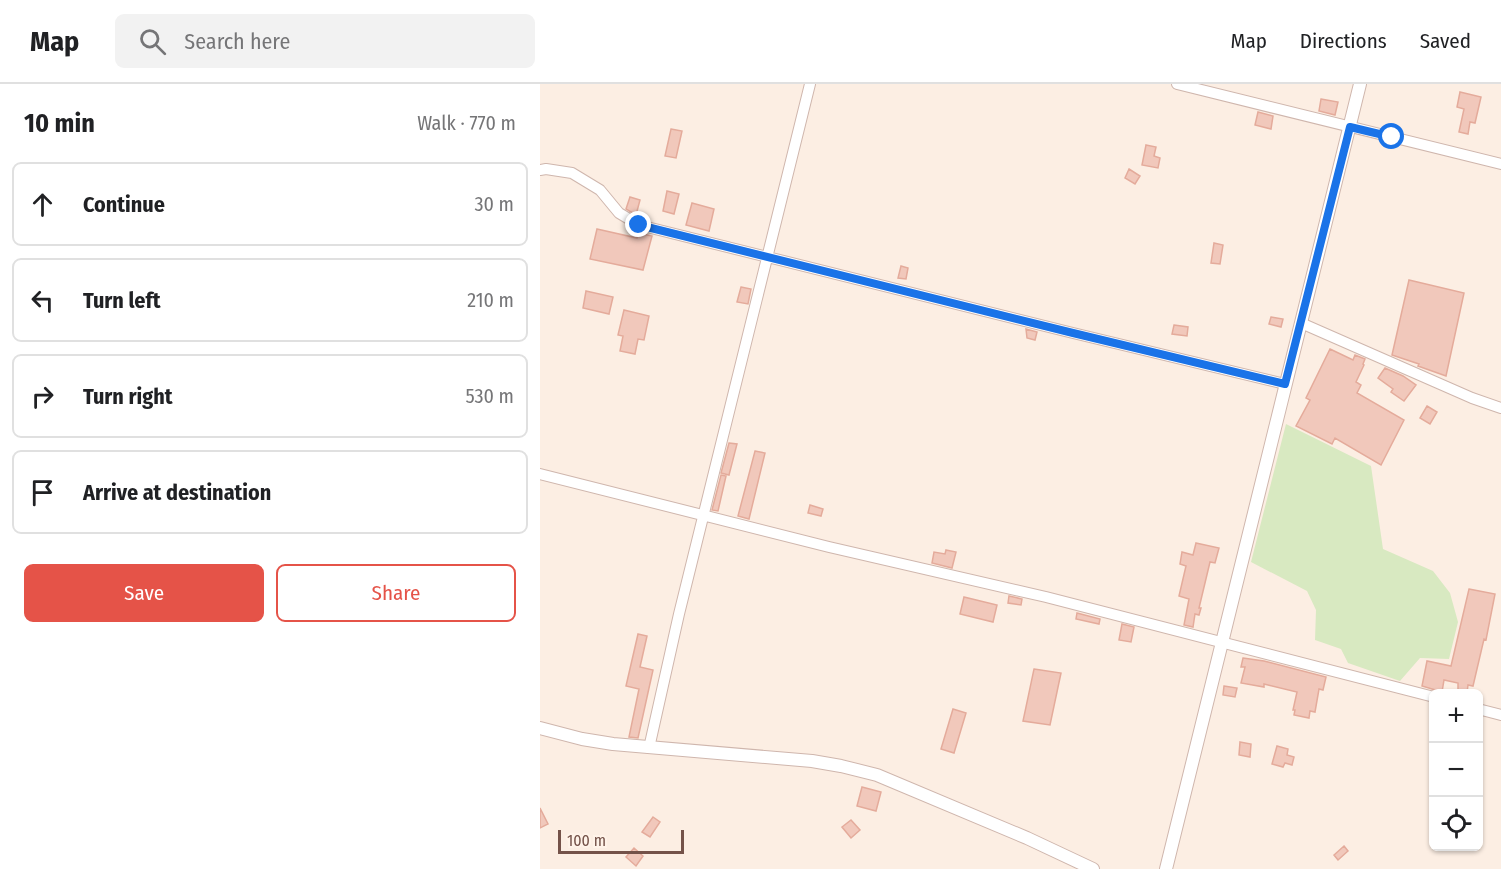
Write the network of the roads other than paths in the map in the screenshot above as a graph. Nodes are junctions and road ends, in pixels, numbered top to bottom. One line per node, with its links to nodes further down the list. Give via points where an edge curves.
1 (810, 84): 7 (street)
2 (1177, 84): 4 (street)
3 (1360, 84): 4 (street)
4 (1350, 127): 5 (street); 8 (street)
5 (1501, 164)
6 (540, 170): 7 (street, via 572,174 600,190 619,213 639,225)
7 (768, 258): 9 (street); 12 (street)
8 (1301, 323): 9 (street); 10 (street)
9 (1285, 384): 13 (street)
10 (1501, 408)
11 (540, 474): 12 (street)
12 (705, 514): 13 (street); 18 (street)
13 (1221, 641): 14 (street); 20 (street)
14 (1429, 696)
15 (1483, 710): 16 (street)
16 (1501, 715)
17 (540, 728): 18 (street, via 582,739)
18 (649, 748): 19 (street, via 812,761 877,775)
19 (1093, 869)
20 (1166, 869)

